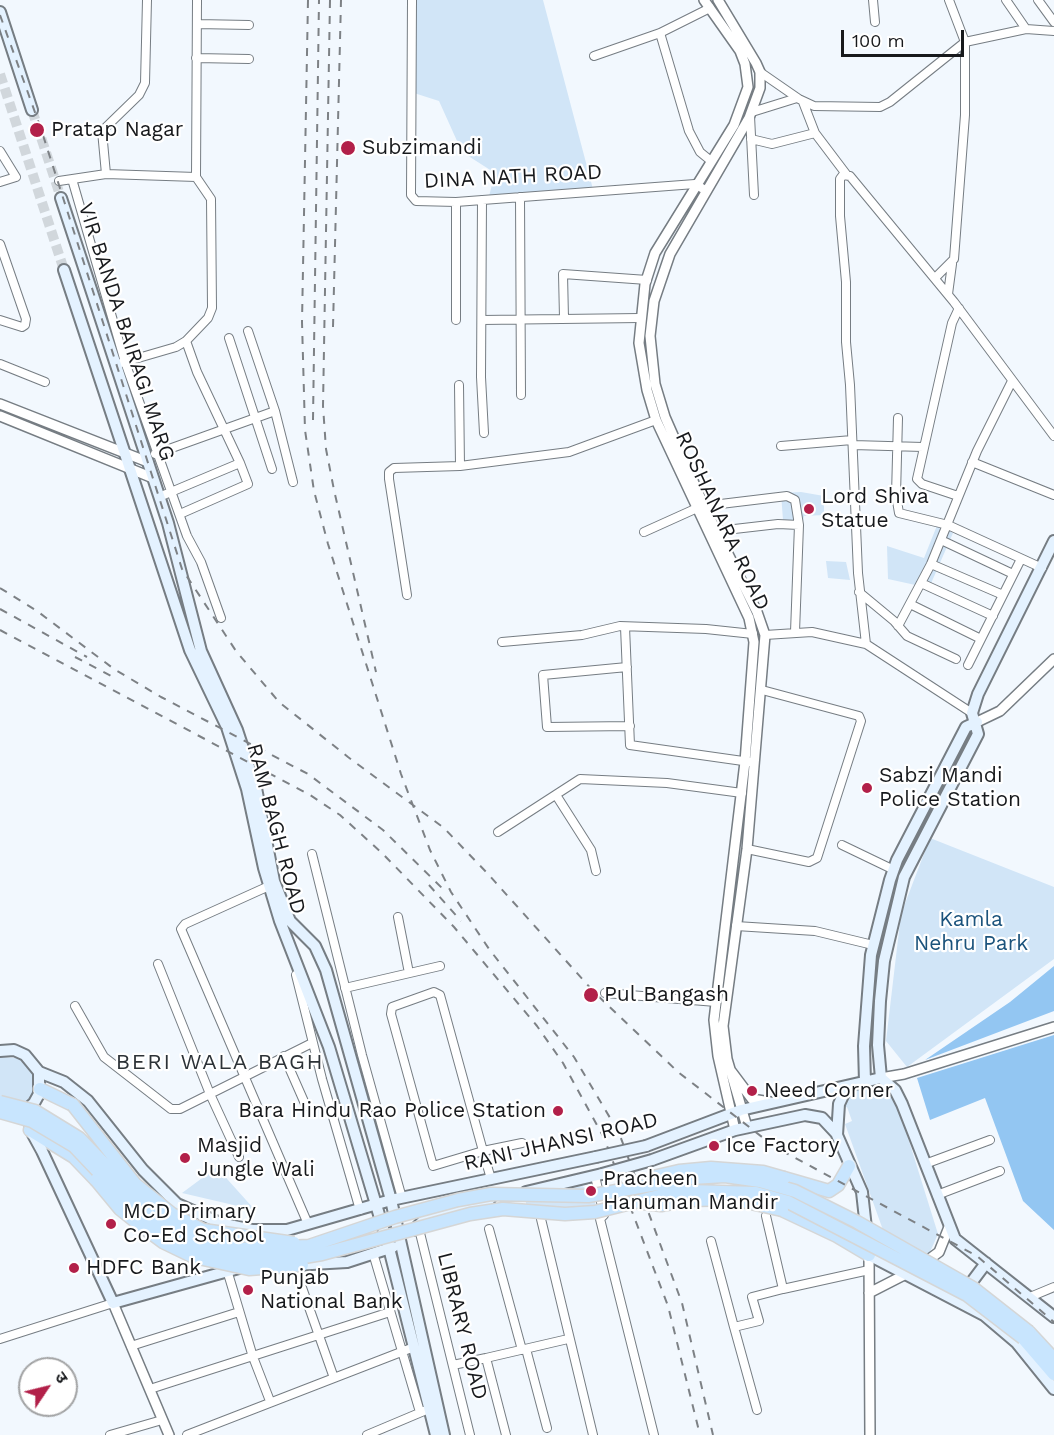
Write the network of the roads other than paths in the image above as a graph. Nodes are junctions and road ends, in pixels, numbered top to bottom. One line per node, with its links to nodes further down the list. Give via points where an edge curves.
1 (147, 0): 30 (street, via 145,84 102,131)
2 (197, 0): 13 (street)
3 (412, 0): 42 (street, DINA NATH ROAD, via 411,195 420,202)
4 (717, 0): 22 (street, via 744,39)
5 (873, 0): 11 (street)
6 (949, 0): 18 (street)
7 (1006, 0): 15 (street)
8 (1038, 0): 12 (street)
9 (707, 4): 17 (street); 29 (street, ROSHANARA ROAD, via 740,51 748,87 737,118)
10 (0, 12): 24 (main road)
11 (875, 22)
12 (1054, 22)
13 (197, 24): 14 (street); 20 (street)
14 (249, 25)
15 (1026, 29): 16 (street); 18 (street)
16 (1054, 31)
17 (660, 33): 19 (street); 29 (street, via 689,131 700,152)
18 (965, 42): 23 (street, via 885,105 820,107); 44 (street, via 965,115)
19 (594, 56)
20 (196, 58): 21 (street); 32 (street)
21 (249, 59)
22 (760, 72): 23 (street); 25 (street, ROSHANARA ROAD, via 760,88)
23 (800, 100): 25 (street); 26 (street)
24 (32, 110)
25 (751, 114): 27 (street); 37 (street, ROSHANARA ROAD)
26 (815, 133): 27 (street, via 772,144); 31 (street)
27 (751, 139): 38 (street)
28 (0, 151): 35 (street, via 16,177)
29 (711, 161): 36 (street, ROSHANARA ROAD)
30 (106, 174): 32 (street); 33 (street)
31 (846, 174): 48 (street); 76 (street, via 840,179 840,216)
32 (196, 177): 60 (street, via 211,199 212,308 208,318)
33 (72, 179): 34 (street); 61 (street)
34 (59, 181)
35 (0, 182)
36 (695, 184): 37 (street); 39 (street, DINA NATH ROAD); 49 (street, ROSHANARA ROAD, via 661,241)
37 (705, 190): 94 (street, ROSHANARA ROAD, via 664,267 654,301 650,336 664,417)
38 (754, 195)
39 (520, 197): 41 (street, DINA NATH ROAD); 54 (street)
40 (61, 198): 61 (main road, VIR BANDA BAIRAGI MARG)
41 (482, 200): 42 (street, DINA NATH ROAD); 57 (street)
42 (456, 202): 56 (street)
43 (0, 244): 46 (street)
44 (952, 264): 48 (street); 50 (street)
45 (0, 266): 46 (street)
46 (9, 269): 55 (street, via 26,325)
47 (64, 270): 80 (main road, VIR BANDA BAIRAGI MARG)
48 (935, 278): 50 (street)
49 (646, 280): 52 (street, via 563,274); 53 (street, ROSHANARA ROAD)
50 (948, 294): 51 (street)
51 (959, 308): 63 (street); 79 (street, via 952,323)
52 (564, 318): 53 (street); 54 (street)
53 (640, 318): 72 (street, ROSHANARA ROAD, via 641,360)
54 (521, 319): 57 (street); 66 (street)
55 (0, 320)
56 (456, 320)
57 (482, 320): 74 (street)
58 (248, 331): 68 (street)
59 (229, 338): 70 (street)
60 (186, 341): 61 (street); 73 (street)
61 (121, 363): 81 (street); 82 (main road, VIR BANDA BAIRAGI MARG)
62 (0, 364): 64 (street)
63 (1012, 381): 75 (street); 83 (street)
64 (45, 382)
65 (459, 385): 85 (street)
66 (521, 395)
67 (0, 404): 80 (street)
68 (275, 411): 70 (street); 89 (street)
69 (0, 416): 86 (street)
70 (256, 417): 73 (street); 87 (street)
71 (898, 418): 77 (street)
72 (656, 420): 85 (street, via 580,449); 94 (street, ROSHANARA ROAD)
73 (224, 429): 81 (street); 84 (street)
74 (484, 433)
75 (1054, 436)
76 (853, 443): 77 (street); 78 (street); 107 (street)
77 (897, 444): 79 (street); 97 (street, via 898,512)
78 (781, 446)
79 (923, 447): 92 (street, via 918,482)
80 (124, 453): 82 (street); 86 (main road, VIR BANDA BAIRAGI MARG)
81 (158, 453): 82 (street); 90 (street)
82 (147, 460): 88 (main road, VIR BANDA BAIRAGI MARG)
83 (972, 462): 91 (street); 92 (street)
84 (240, 463): 90 (street); 95 (street, via 248,484)
85 (460, 466): 108 (street, via 402,466 389,472)
86 (129, 468): 88 (street); 138 (main road, RAM BAGH ROAD, via 190,650 227,727 247,789)
87 (273, 469)
88 (153, 478): 93 (main road, RAM BAGH ROAD)
89 (292, 482)
90 (172, 491): 93 (street); 95 (street)
91 (1054, 495)
92 (958, 496): 97 (street)
93 (159, 497): 140 (main road, RAM BAGH ROAD, via 201,651 237,730 256,788)
94 (700, 508): 96 (street, via 791,497 797,503); 98 (street, ROSHANARA ROAD); 99 (street); 116 (street, ROSHANARA ROAD)
95 (180, 514): 112 (street)
96 (800, 525): 98 (street); 115 (street)
97 (948, 525): 100 (street); 102 (street)
98 (717, 531): 117 (street, ROSHANARA ROAD)
99 (644, 532)
100 (941, 540): 103 (street); 105 (street)
101 (1054, 541): 104 (main road)
102 (1021, 559): 104 (street); 105 (street)
103 (931, 564): 106 (street); 109 (street)
104 (1042, 568): 126 (main road, via 987,674)
105 (1013, 574): 109 (street)
106 (921, 584): 110 (street); 111 (street)
107 (859, 592): 113 (street); 120 (street)
108 (407, 595)
109 (1003, 595): 111 (street)
110 (910, 604): 113 (street); 118 (street)
111 (993, 616): 118 (street)
112 (221, 618)
113 (898, 626): 121 (street, via 907,636)
114 (625, 627): 116 (street); 119 (street); 124 (street)
115 (795, 632): 117 (street); 120 (street)
116 (753, 634): 128 (street, ROSHANARA ROAD)
117 (765, 635): 125 (street, ROSHANARA ROAD)
118 (981, 639): 123 (street)
119 (502, 642)
120 (866, 644): 126 (street)
121 (956, 659)
122 (1054, 659): 126 (street, via 1000,711)
123 (968, 665)
124 (627, 667): 127 (street); 127 (street, via 543,675 547,727)
125 (762, 690): 128 (street, ROSHANARA ROAD); 133 (street, via 859,716 861,721 817,858 810,862)
126 (974, 717): 136 (main road); 137 (main road, via 978,734)
127 (630, 726): 128 (street, via 630,744)
128 (749, 762): 129 (street, ROSHANARA ROAD); 133 (street, ROSHANARA ROAD)
129 (742, 793): 130 (street, via 667,783 580,779); 149 (street, ROSHANARA ROAD)
130 (556, 795): 131 (street); 135 (street, via 591,850)
131 (498, 832)
132 (842, 845): 136 (street)
133 (747, 849): 141 (street, ROSHANARA ROAD)
134 (312, 854): 147 (street)
135 (596, 871)
136 (892, 875): 137 (main road); 143 (main road)
137 (902, 884): 161 (main road, via 879,1001)
138 (269, 886): 140 (main road, RAM BAGH ROAD); 159 (street, via 181,929)
139 (398, 918): 146 (street)
140 (285, 921): 142 (main road, RAM BAGH ROAD); 150 (main road, RAM BAGH ROAD, via 319,953)
141 (736, 926): 143 (street, via 815,931); 157 (street, ROSHANARA ROAD, via 723,1026)
142 (289, 944): 152 (main road, RAM BAGH ROAD); 154 (street)
143 (873, 945): 162 (main road, via 866,995)
144 (158, 964): 166 (street)
145 (440, 966): 146 (street)
146 (409, 973): 147 (street)
147 (345, 988): 187 (street)
148 (605, 993): 149 (street)
149 (716, 1002): 170 (street, ROSHANARA ROAD, via 715,1034)
150 (337, 1005): 152 (main road); 188 (main road, RAM BAGH ROAD)
151 (75, 1006): 166 (street, via 104,1057 167,1108 180,1108)
152 (316, 1010): 190 (main road, RAM BAGH ROAD)
153 (1054, 1027): 160 (street)
154 (312, 1043): 156 (street); 191 (street)
155 (2, 1048): 158 (main road, RANI JHANSI ROAD, via 25,1055)
156 (284, 1056): 159 (street); 169 (street)
157 (730, 1069): 168 (street, via 752,1099); 170 (street, ROSHANARA ROAD)
158 (39, 1072): 164 (main road); 198 (main road, RANI JHANSI ROAD, via 64,1082 88,1101 143,1170 177,1204 220,1223)
159 (245, 1074): 166 (street); 194 (street)
160 (904, 1074): 161 (street); 165 (street)
161 (881, 1078): 162 (main road, RANI JHANSI ROAD); 165 (main road)
162 (865, 1082): 163 (main road, RANI JHANSI ROAD)
163 (847, 1087): 168 (main road, RANI JHANSI ROAD); 175 (main road, via 838,1104)
164 (40, 1089): 171 (main road, via 27,1111); 201 (main road, bridge, via 73,1105 135,1184 172,1214 203,1230)
165 (896, 1090): 180 (main road)
166 (210, 1094): 179 (street)
167 (0, 1102): 201 (main road, bridge, via 35,1111 72,1134 136,1197 195,1236 241,1249)
168 (770, 1102): 170 (main road, RANI JHANSI ROAD)
169 (306, 1106)
170 (736, 1112): 172 (street, ROSHANARA ROAD); 174 (street, ROSHANARA ROAD); 184 (main road, RANI JHANSI ROAD, bridge, via 646,1146)
171 (4, 1115): 173 (main road); 204 (main road, bridge, via 32,1121 74,1146 129,1204 157,1227 193,1246 240,1259)
172 (747, 1127): 174 (main road, RANI JHANSI ROAD); 175 (main road, RANI JHANSI ROAD, via 816,1115)
173 (30, 1130): 204 (main road, bridge, via 74,1157 114,1202 162,1242 206,1261 264,1269 304,1264); 216 (main road)
174 (735, 1130): 183 (main road, RANI JHANSI ROAD, bridge)
175 (837, 1135): 181 (main road)
176 (990, 1140): 180 (street)
177 (522, 1143): 178 (street)
178 (483, 1151): 178 (street, via 440,995 434,992 392,1007 433,1166); 184 (street)
179 (238, 1156)
180 (926, 1164): 186 (main road)
181 (849, 1166): 185 (main road, bridge, via 838,1185 829,1191 744,1170 693,1169 652,1177); 205 (main road, via 862,1192)
182 (1000, 1171): 186 (street)
183 (598, 1175): 195 (main road, RANI JHANSI ROAD, via 483,1201 425,1219); 250 (street, via 604,1215 600,1219)
184 (491, 1179): 187 (main road, RANI JHANSI ROAD)
185 (634, 1188): 201 (main road, bridge, via 588,1196 510,1193 458,1200); 230 (main road, bridge, via 725,1176 795,1191 973,1288 1029,1332)
186 (937, 1195): 196 (main road)
187 (402, 1198): 188 (main road, RANI JHANSI ROAD)
188 (391, 1200): 190 (main road, RANI JHANSI ROAD); 200 (main road, RAM BAGH ROAD)
189 (632, 1203): 204 (main road, bridge, via 595,1212 503,1209 470,1214); 205 (main road, bridge, via 747,1200 800,1218); 232 (main road, bridge, via 689,1191 724,1190 788,1202 967,1295 1023,1338)
190 (376, 1204): 191 (main road, RANI JHANSI ROAD); 202 (main road, RAM BAGH ROAD)
191 (360, 1210): 194 (main road, RANI JHANSI ROAD)
192 (766, 1216): 212 (street)
193 (541, 1219): 223 (street)
194 (309, 1224): 198 (main road, RANI JHANSI ROAD, via 287,1230)
195 (418, 1225): 200 (main road, RANI JHANSI ROAD); 231 (street, LIBRARY ROAD)
196 (949, 1227): 206 (main road, via 957,1242); 210 (street, via 939,1252)
197 (489, 1229): 226 (street)
198 (252, 1230): 208 (main road)
199 (711, 1241): 220 (street)
200 (400, 1244): 202 (main road, RANI JHANSI ROAD); 246 (main road, RAM BAGH ROAD)
201 (309, 1246)
202 (389, 1248): 203 (main road, RANI JHANSI ROAD); 225 (main road, RAM BAGH ROAD)
203 (373, 1253): 207 (main road, RANI JHANSI ROAD, via 346,1262); 218 (street)
204 (322, 1254)
205 (868, 1255): 209 (street); 210 (main road)
206 (986, 1263): 214 (main road); 215 (main road)
207 (294, 1265): 208 (main road, RANI JHANSI ROAD); 221 (street)
208 (230, 1269): 216 (main road, RANI JHANSI ROAD); 217 (street)
209 (869, 1270): 212 (street); 213 (street)
210 (906, 1275): 213 (street); 215 (main road)
211 (1054, 1287): 214 (street)
212 (783, 1289): 220 (street, via 752,1297 759,1321)
213 (869, 1293): 251 (street)
214 (1030, 1297): 219 (main road)
215 (957, 1302): 235 (main road, via 1002,1329)
216 (113, 1303): 222 (street); 224 (street)
217 (239, 1312): 224 (street); 228 (street)
218 (390, 1312): 221 (street); 227 (street)
219 (1054, 1317)
220 (734, 1327): 238 (street)
221 (318, 1335): 228 (street); 233 (street)
222 (0, 1339)
223 (568, 1339): 226 (street); 249 (street)
224 (131, 1346): 234 (street)
225 (414, 1347): 227 (street); 237 (main road, RAM BAGH ROAD)
226 (524, 1349): 229 (street); 240 (street)
227 (402, 1352): 233 (street); 237 (street)
228 (253, 1357): 234 (street); 236 (street)
229 (486, 1358): 231 (street); 248 (street)
230 (1054, 1359)
231 (453, 1365): 247 (street, LIBRARY ROAD)
232 (1054, 1374)
233 (333, 1378): 236 (street)
234 (150, 1389): 239 (street)
235 (1054, 1389)
236 (270, 1401): 243 (street)
237 (425, 1410): 244 (street); 245 (main road, RAM BAGH ROAD)
238 (757, 1410)
239 (162, 1420): 241 (street); 242 (street)
240 (547, 1428)
241 (110, 1435)
242 (169, 1435)
243 (187, 1435)
244 (367, 1435)
245 (436, 1435)
246 (444, 1435)
247 (470, 1435)
248 (506, 1435)
249 (593, 1435)
250 (654, 1435)
251 (870, 1435)

